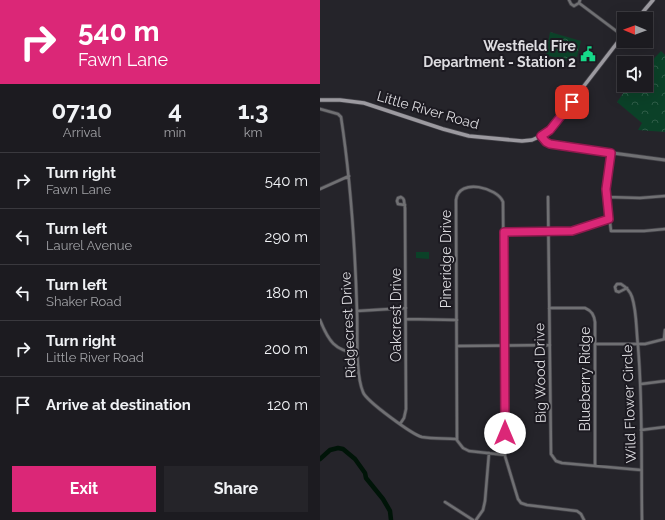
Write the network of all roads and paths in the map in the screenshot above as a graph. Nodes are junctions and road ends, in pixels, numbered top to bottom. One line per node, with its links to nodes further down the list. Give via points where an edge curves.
1 (569, 0): 3 (street, via 572,5)
2 (653, 0): 4 (main road)
3 (579, 2): 5 (street)
4 (642, 12)
5 (617, 30)
6 (617, 43): 9 (main road, Little River Road, via 557,122)
7 (320, 100): 9 (main road, Little River Road, via 364,103 469,136 522,141)
8 (320, 108): 12 (street, Ridgecrest Drive, via 340,115)
9 (541, 136): 10 (street, via 550,144)
10 (611, 153): 11 (street); 14 (street)
11 (665, 160)
12 (349, 176): 13 (street); 25 (street, Ridgecrest Drive)
13 (320, 189)
14 (607, 196): 15 (street); 18 (street)
15 (665, 196)
16 (548, 197): 21 (street, Big Wood Drive)
17 (404, 205): 23 (street, Oakcrest Drive)
18 (609, 219): 19 (street, via 611,231); 21 (street, via 572,231)
19 (665, 229)
20 (504, 232): 21 (street); 28 (street, Pineridge Drive, via 504,206 500,196 495,192 472,186 459,192 456,200); 33 (street, Pineridge Drive)
21 (548, 232): 24 (street, Big Wood Drive)
22 (627, 288): 32 (street, Wild Flower Circle, via 633,302)
23 (406, 308): 25 (street); 26 (street, Oakcrest Drive)
24 (549, 308): 31 (street, Blueberry Ridge, via 590,310 595,319); 34 (street, Big Wood Drive)
25 (357, 311): 36 (street, Ridgecrest Drive)
26 (406, 319): 28 (street); 39 (street, Oakcrest Drive, via 406,409)
27 (320, 320): 36 (street, via 333,344 344,351)
28 (457, 320): 35 (street, Pineridge Drive)
29 (665, 330): 30 (street)
30 (665, 339): 32 (street)
31 (595, 344): 32 (street); 45 (street, Blueberry Ridge)
32 (638, 344): 38 (street, Wild Flower Circle)
33 (505, 345): 34 (street); 35 (street); 44 (street, Pineridge Drive)
34 (550, 345): 45 (street, Big Wood Drive, via 551,454 562,463)
35 (457, 346): 42 (street, Pineridge Drive)
36 (358, 353): 39 (street, Ridgecrest Drive, via 363,392)
37 (665, 381): 38 (street)
38 (641, 384): 41 (street, Wild Flower Circle)
39 (400, 424): 42 (street, Ridgecrest Drive, via 415,435)
40 (665, 426): 41 (street)
41 (641, 430): 46 (street, Wild Flower Circle)
42 (457, 440): 43 (street, via 466,450)
43 (489, 453): 44 (street); 48 (street, via 485,501 483,510)
44 (505, 456): 49 (street, Pineridge Drive, via 521,503 574,510 581,514)
45 (596, 466): 46 (street, Big Wood Drive)
46 (641, 470): 50 (street, Wild Flower Circle)
47 (445, 502): 48 (street)
48 (475, 520)
49 (584, 520)
50 (642, 520)

